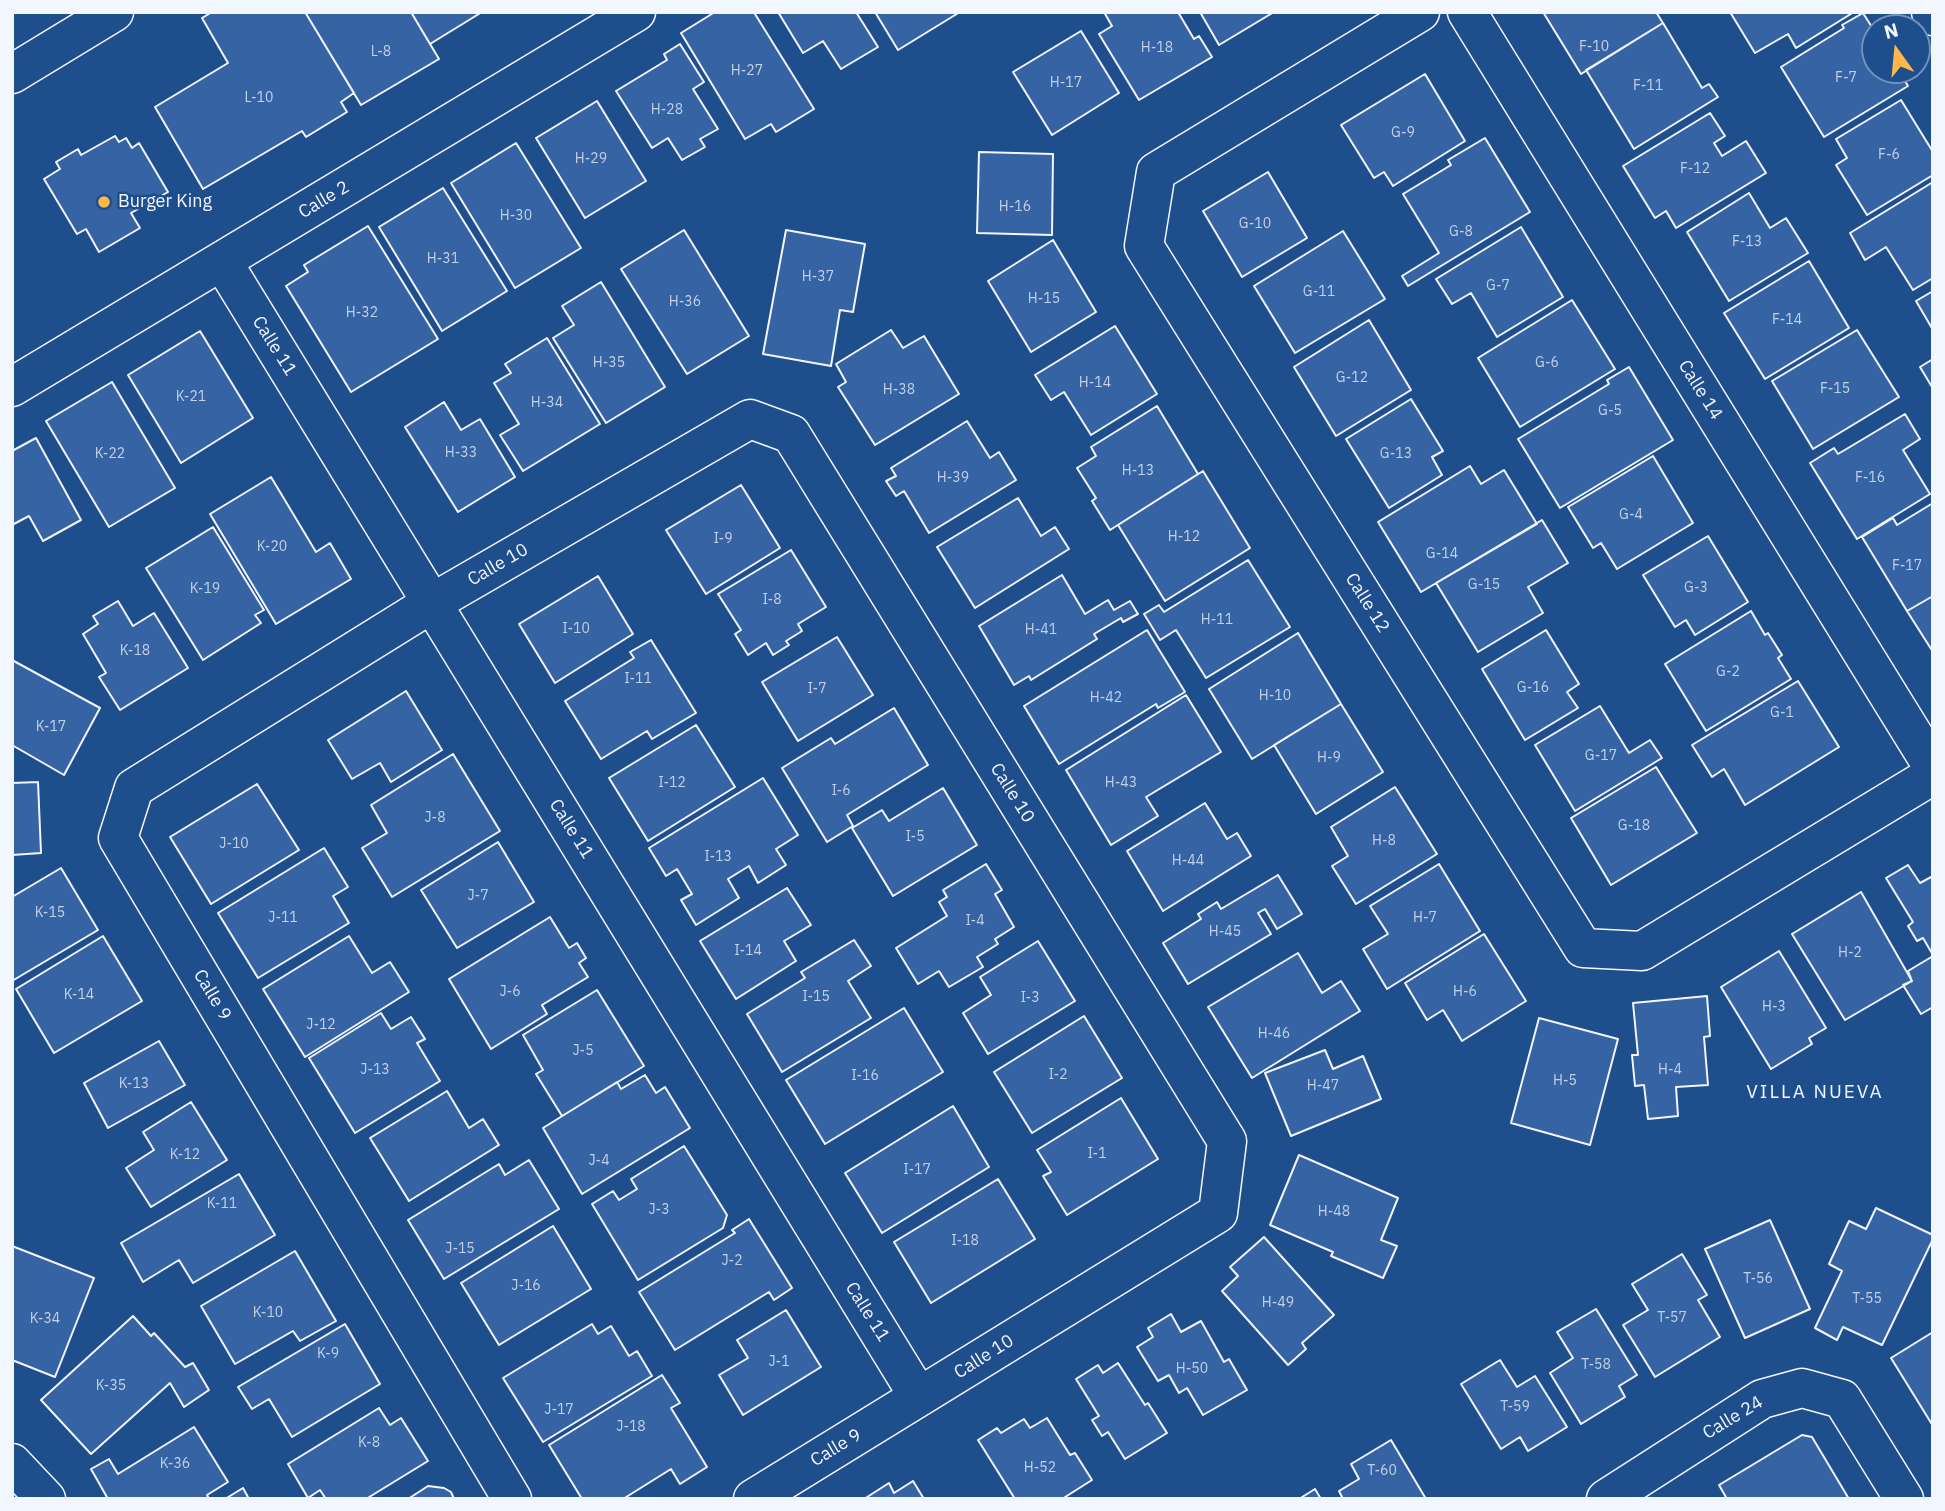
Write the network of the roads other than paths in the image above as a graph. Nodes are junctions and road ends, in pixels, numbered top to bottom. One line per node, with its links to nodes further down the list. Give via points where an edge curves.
1 (114, 12): 5 (street)
2 (636, 12): 6 (street, Calle 2)
3 (1420, 12): 10 (street, Calle 12, via 1156,172 1144,246 1583,948 1642,951)
4 (1468, 12): 9 (street, Calle 14)
5 (12, 74)
6 (222, 261): 7 (street, Calle 2); 8 (street, Calle 11)
7 (12, 387)
8 (432, 603): 11 (street, Calle 11); 11 (street, Calle 10, via 750,419 791,434 1227,1141 1218,1213); 14 (street, Calle 9, via 134,788 118,838)
9 (1933, 767)
10 (1933, 775)
11 (919, 1397): 15 (street, Calle 9)
12 (12, 1463): 13 (street)
13 (46, 1499)
14 (512, 1499)
15 (753, 1499)
16 (1606, 1499): 17 (street, Calle 24, via 1762,1399 1802,1388 1842,1399)
17 (1904, 1499)

